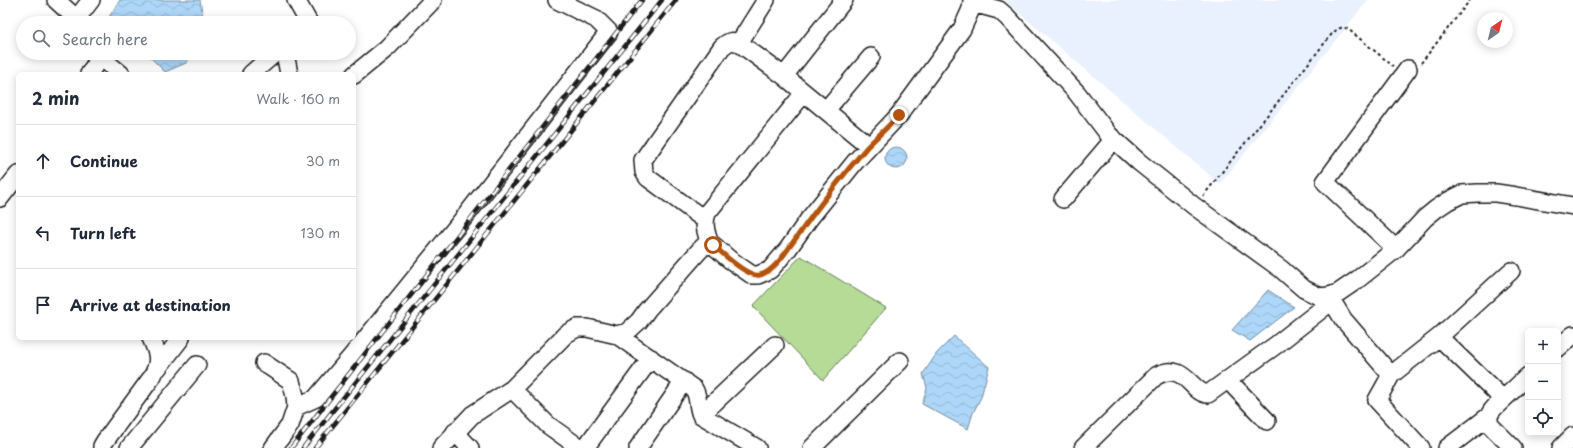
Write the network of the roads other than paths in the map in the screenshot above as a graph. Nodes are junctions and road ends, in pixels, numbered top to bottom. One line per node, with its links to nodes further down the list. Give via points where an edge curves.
1 (56, 0): 9 (street)
2 (91, 0): 10 (street)
3 (296, 0): 11 (street)
4 (433, 0): 23 (street, via 387,48)
5 (557, 0): 56 (street, via 596,18 609,32 350,358 316,398)
6 (766, 0): 12 (street)
7 (844, 0): 24 (street)
8 (973, 1): 27 (street, via 999,10 1007,17 1077,93); 28 (street, via 968,19 938,63 899,115)
9 (73, 16)
10 (80, 16)
11 (305, 16)
12 (739, 43): 24 (street); 33 (street, via 728,42 722,47 643,160 644,172 648,178)
13 (871, 57): 26 (street)
14 (96, 60): 19 (street)
15 (105, 60): 20 (street)
16 (267, 60): 21 (street)
17 (287, 60): 22 (street)
18 (1408, 69): 35 (street, via 1325,182)
19 (90, 72)
20 (119, 72)
21 (252, 72)
22 (289, 72)
23 (356, 73)
24 (784, 76): 25 (street)
25 (804, 93): 26 (street); 33 (street, via 711,207)
26 (826, 110): 28 (street)
27 (1114, 139): 31 (street); 37 (street, via 1194,206 1281,269 1304,289 1320,297)
28 (869, 146): 34 (street, via 809,219 788,249 764,274 752,275)
29 (16, 178): 30 (street)
30 (0, 198)
31 (1063, 199)
32 (1573, 206): 35 (street, via 1502,194 1462,194 1431,214)
33 (705, 220): 34 (street, via 704,227)
34 (710, 244): 38 (street, via 704,246 692,258 639,321 627,332)
35 (1396, 249): 37 (street)
36 (1511, 271): 40 (street)
37 (1331, 298): 50 (street, via 1343,319); 52 (street)
38 (617, 335): 45 (street); 54 (street, via 577,328 553,346)
39 (1573, 335): 44 (street)
40 (1439, 337): 50 (street); 55 (street)
41 (152, 340): 49 (street, via 158,352)
42 (179, 340): 49 (street)
43 (775, 345): 57 (street)
44 (1561, 345)
45 (651, 358): 53 (street); 68 (street)
46 (900, 361): 71 (street)
47 (264, 363): 56 (street, via 291,382)
48 (197, 365): 63 (street)
49 (157, 369): 62 (street, via 104,441)
50 (1391, 375): 73 (street, via 1377,400)
51 (1525, 379): 55 (street)
52 (1228, 380): 59 (street); 72 (street, via 1213,392 1206,394 1176,372 1163,372)
53 (684, 381): 57 (street, via 698,395 697,407); 69 (street)
54 (512, 389): 60 (street, via 472,415); 67 (street, via 548,425)
55 (1502, 399): 58 (street)
56 (296, 407): 64 (street, via 290,425)
57 (701, 415): 70 (street)
58 (1489, 416): 74 (street); 75 (street, via 1488,422)
59 (1267, 421)
60 (454, 432): 65 (street); 66 (street)
61 (1573, 436): 76 (street)
62 (103, 448)
63 (129, 448)
64 (273, 448)
65 (441, 448)
66 (470, 448)
67 (580, 448)
68 (585, 448)
69 (638, 448)
70 (757, 448)
71 (812, 448)
72 (1083, 448)
73 (1422, 448)
74 (1447, 448)
75 (1513, 448)
76 (1561, 448)

